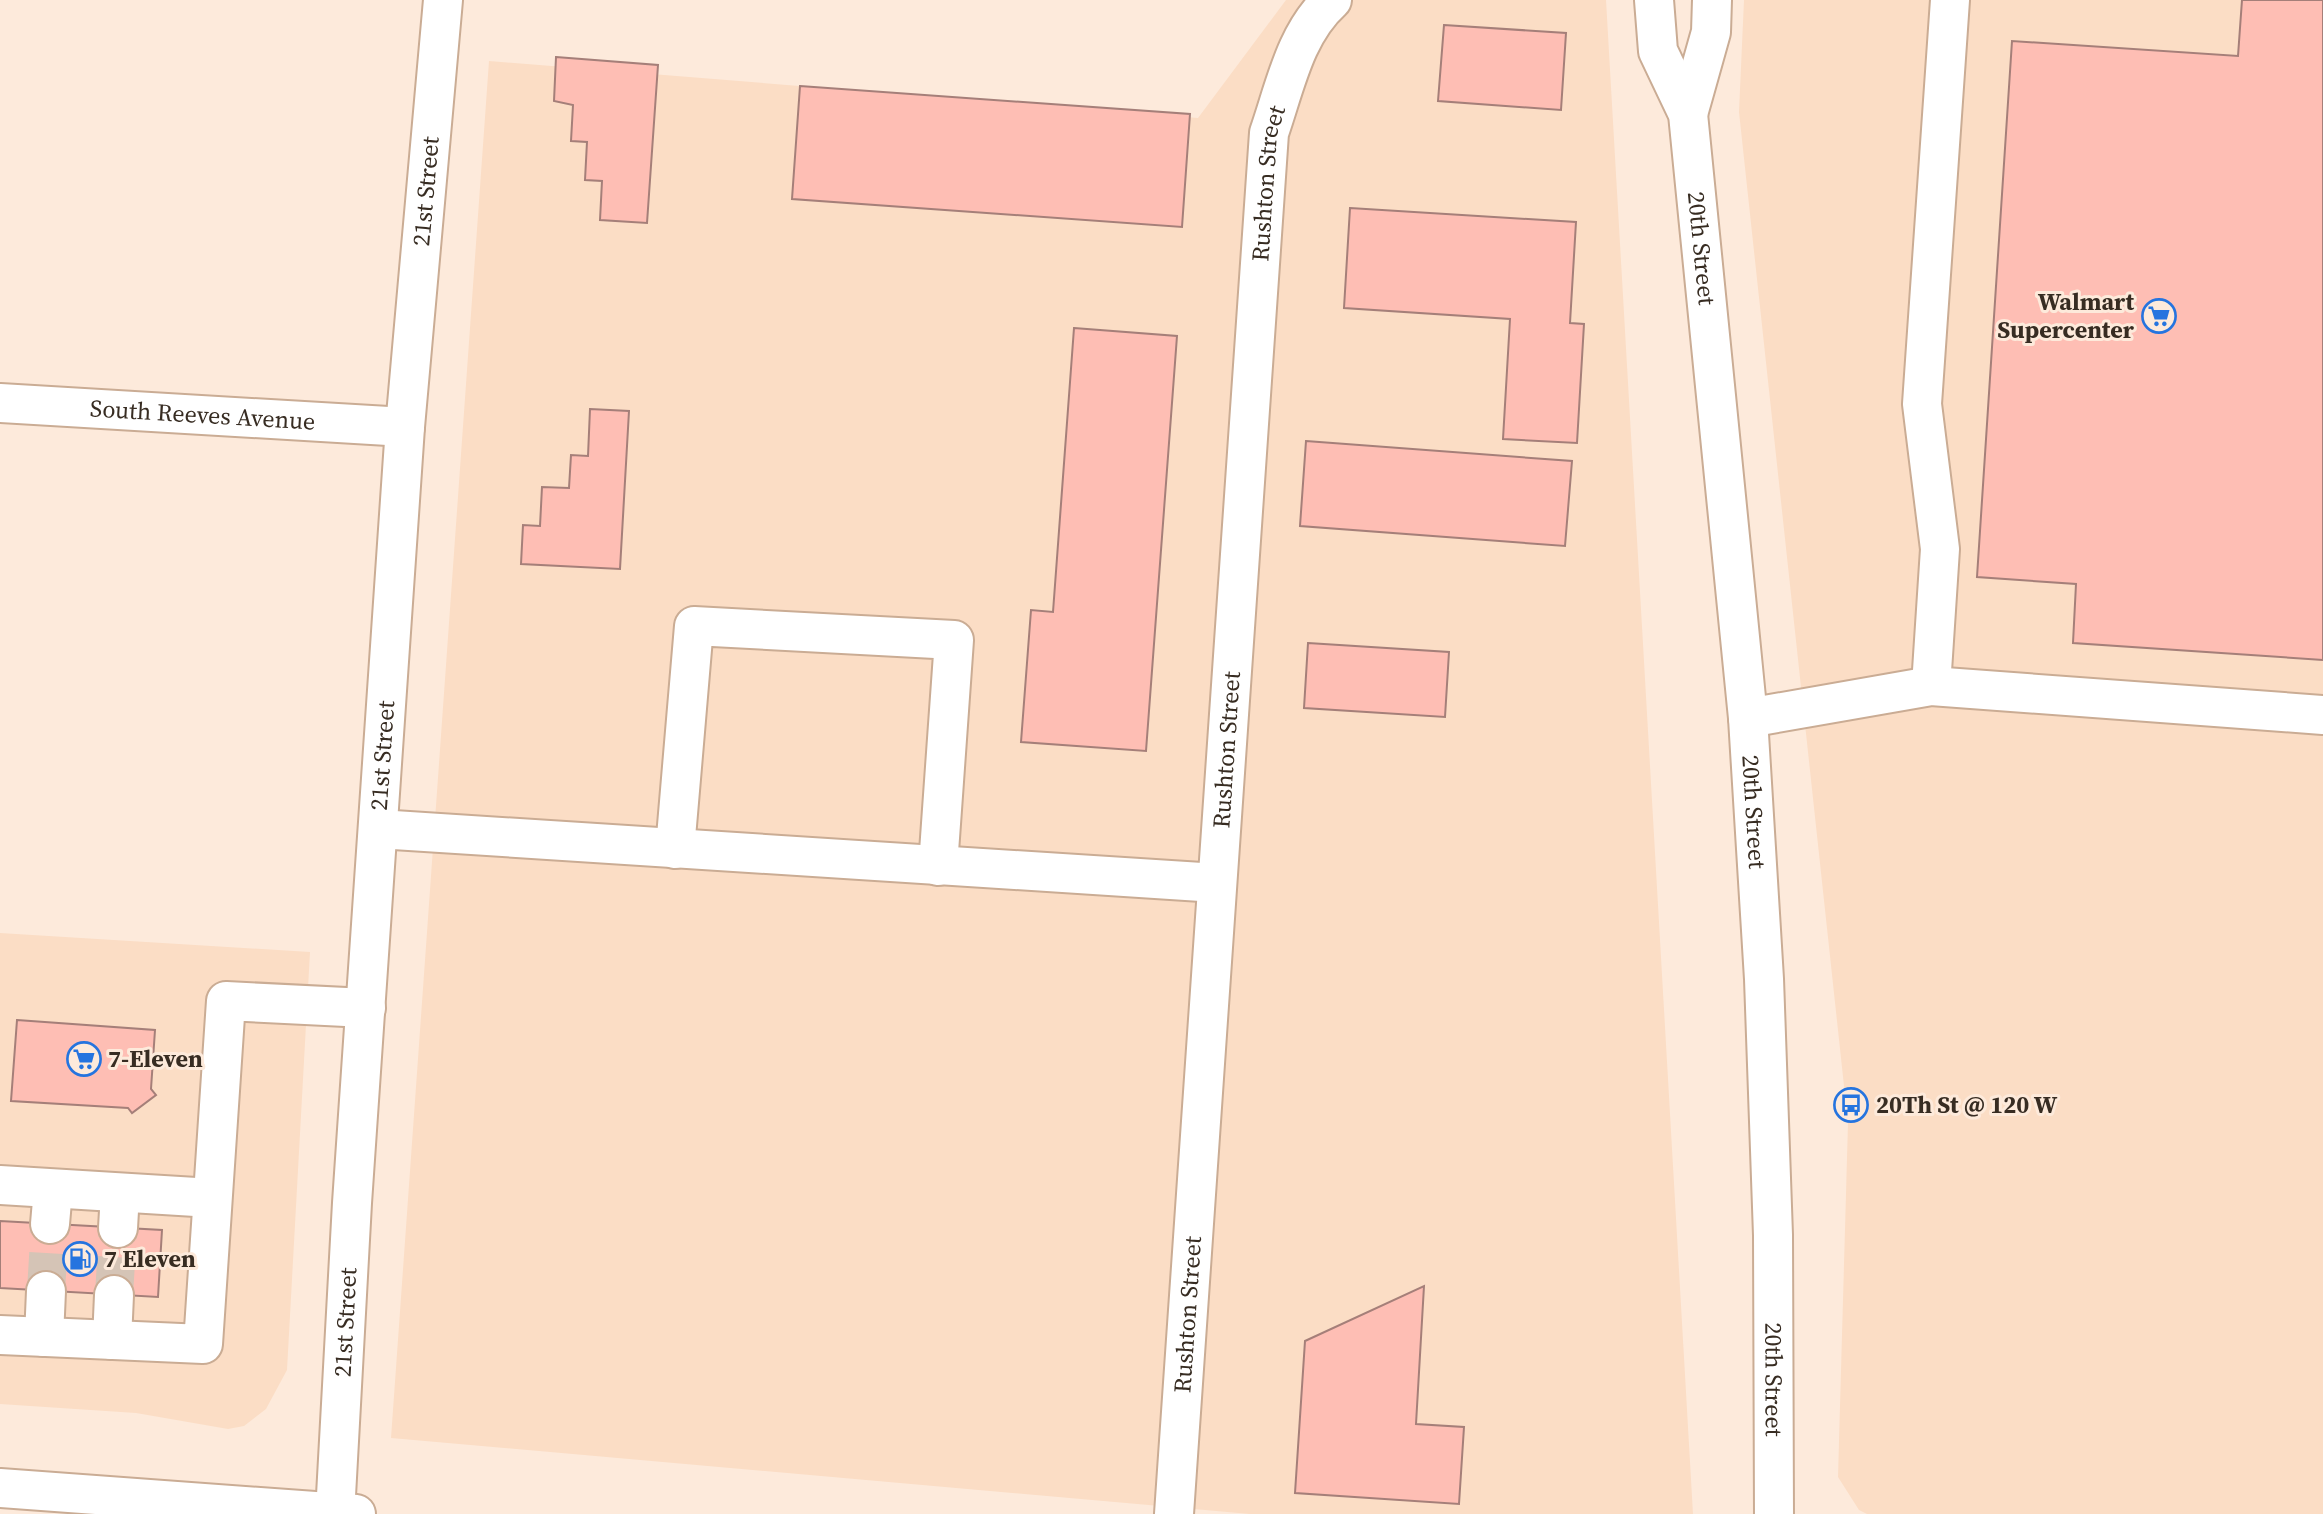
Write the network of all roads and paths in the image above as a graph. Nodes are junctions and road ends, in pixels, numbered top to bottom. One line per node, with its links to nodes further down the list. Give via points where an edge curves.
1 (443, 0): 9 (main road, 21st Street)
2 (1332, 0): 16 (main road, Rushton Street, via 1315,15 1301,40 1269,133)
3 (1654, 0): 7 (main road, 20th Street, via 1658,51)
4 (1678, 0): 7 (main road)
5 (1712, 0): 7 (main road, 20th Street, via 1712,32)
6 (1951, 0): 10 (main road, via 1923,404 1940,549)
7 (1688, 114): 12 (main road, 20th Street)
8 (0, 403): 9 (main road, South Reeves Avenue)
9 (405, 427): 13 (main road, 21st Street)
10 (1931, 686): 11 (main road); 12 (main road)
11 (2323, 715)
12 (1748, 718): 28 (main road, 20th Street, via 1773,1235)
13 (378, 830): 14 (main road); 17 (main road, 21st Street)
14 (675, 849): 15 (main road); 15 (main road, via 694,626 954,640)
15 (938, 866): 16 (main road)
16 (1217, 883): 27 (main road, Rushton Street)
17 (366, 1008): 19 (main road, via 226,1001); 26 (main road, 21st Street)
18 (0, 1185): 19 (main road, via 52,1206 119,1210)
19 (212, 1198): 24 (main road, via 203,1344)
20 (46, 1291): 23 (main road)
21 (114, 1295): 24 (main road)
22 (0, 1335): 23 (main road)
23 (44, 1337): 24 (main road)
24 (112, 1340)
25 (0, 1488): 26 (main road)
26 (342, 1513)
27 (1174, 1514)
28 (1774, 1514)

